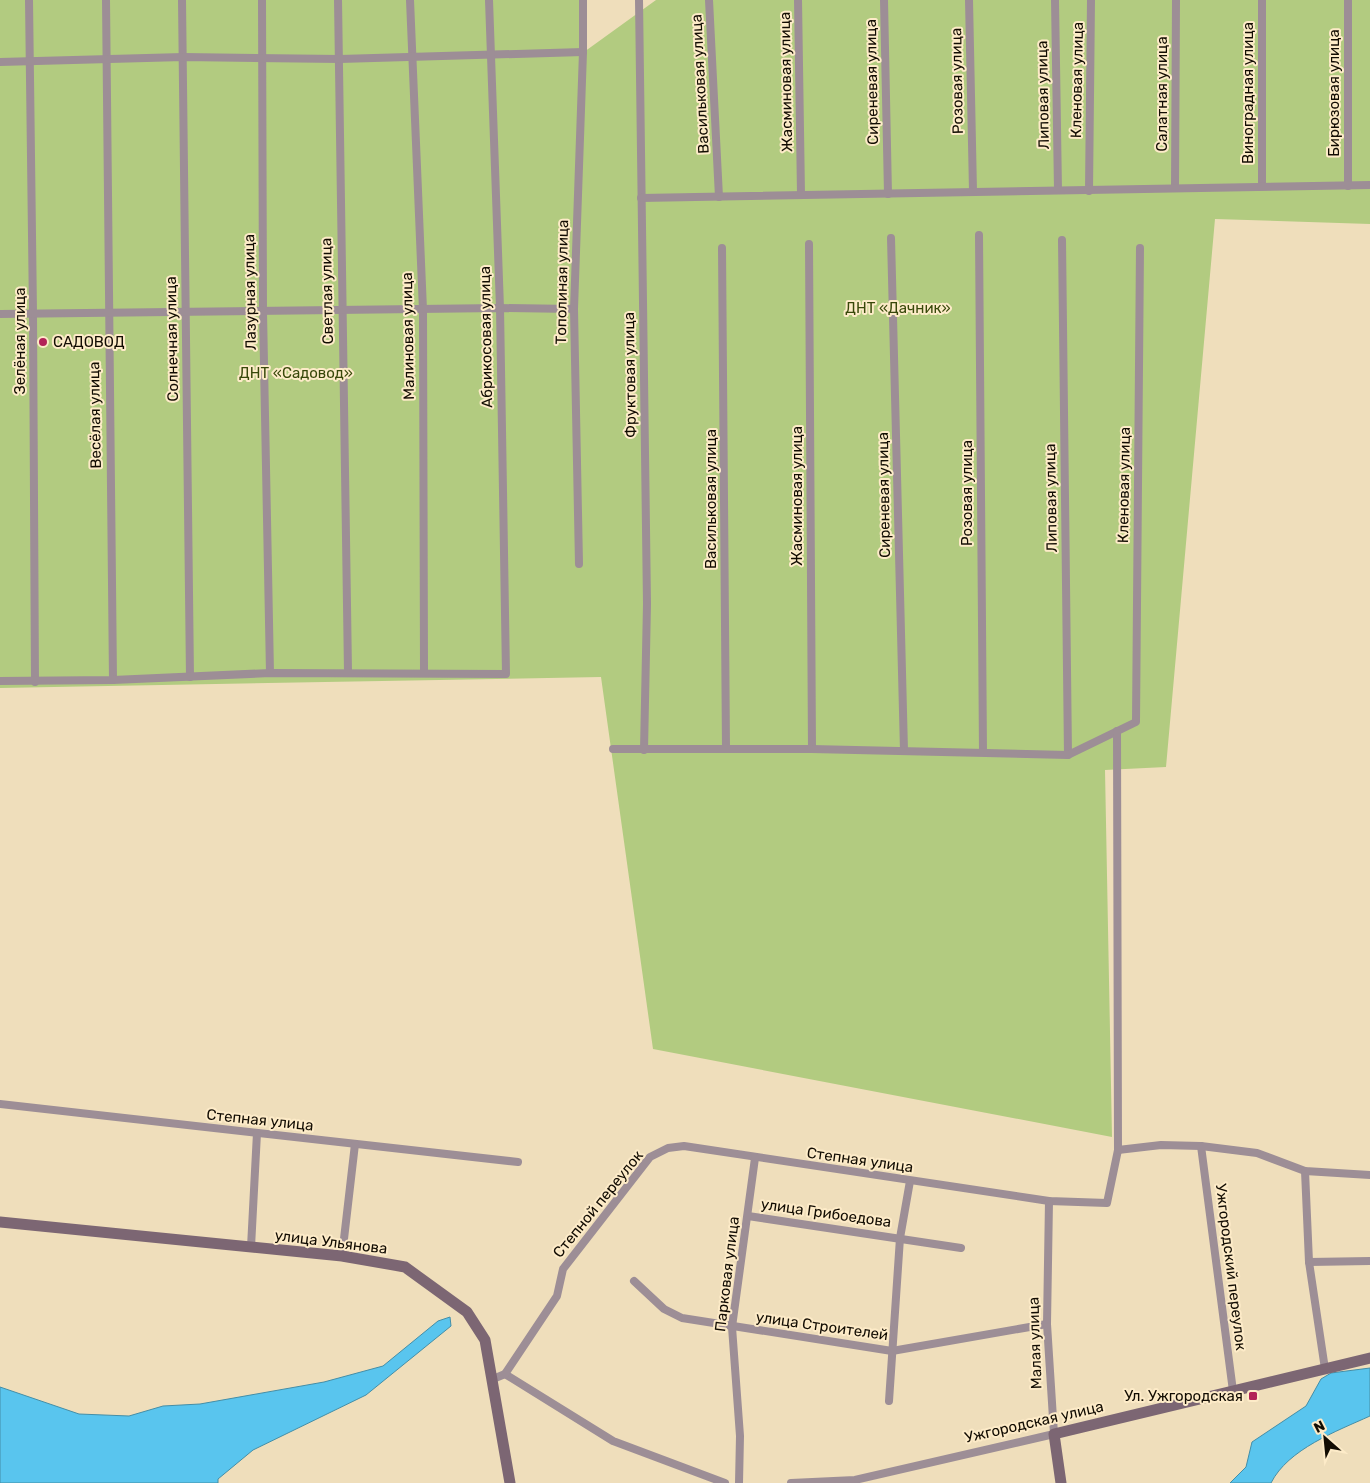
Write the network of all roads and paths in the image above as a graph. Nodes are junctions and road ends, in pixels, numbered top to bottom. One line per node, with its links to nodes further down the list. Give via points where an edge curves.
1 (29, 0): 27 (street, Зелёная улица)
2 (106, 0): 23 (street, Весёлая улица)
3 (182, 0): 22 (street, Солнечная улица)
4 (262, 0): 24 (street, Лазурная улица)
5 (338, 0): 25 (street, Светлая улица)
6 (410, 0): 20 (street, Малиновая улица)
7 (488, 0): 21 (street, Абрикосовая улица)
8 (583, 0): 19 (street, Тополиная улица)
9 (639, 0): 38 (street, Фруктовая улица)
10 (709, 0): 37 (street, Васильковая улица)
11 (798, 0): 35 (street, Жасминовая улица)
12 (884, 0): 36 (street, Сиреневая улица)
13 (968, 0): 32 (street, Розовая улица)
14 (1055, 0): 33 (street, Липовая улица)
15 (1091, 0): 34 (street, Кленовая улица)
16 (1176, 0): 31 (street, Салатная улица)
17 (1262, 0): 29 (street, Виноградная улица)
18 (1348, 0): 30 (street, Бирюзовая улица)
19 (583, 52): 21 (street); 46 (street, Тополиная улица)
20 (411, 56): 21 (street); 25 (street); 48 (street, Малиновая улица)
21 (490, 56): 45 (street, Абрикосовая улица)
22 (183, 57): 23 (street); 24 (street); 52 (street, Солнечная улица)
23 (106, 59): 27 (street); 51 (street, Весёлая улица)
24 (262, 59): 25 (street); 49 (street, Лазурная улица)
25 (340, 59): 47 (street, Светлая улица)
26 (0, 62): 27 (street)
27 (29, 62): 50 (street, Зелёная улица)
28 (1370, 185): 30 (street)
29 (1262, 186): 30 (street); 31 (street)
30 (1348, 186)
31 (1175, 187): 34 (street)
32 (973, 190): 33 (street); 36 (street)
33 (1058, 190): 34 (street)
34 (1089, 191)
35 (800, 194): 36 (street); 37 (street)
36 (888, 194)
37 (719, 197): 38 (street)
38 (641, 198): 66 (street, Фруктовая улица, via 647,604)
39 (979, 235): 68 (street, Розовая улица)
40 (891, 238): 67 (street, Сиреневая улица)
41 (1062, 240): 69 (street, Липовая улица)
42 (809, 244): 65 (street, Жасминовая улица)
43 (722, 248): 64 (street, Васильковая улица)
44 (1140, 248): 62 (street, Кленовая улица, via 1136,722)
45 (500, 308): 46 (street); 48 (street); 56 (street, Абрикосовая улица, via 506,674)
46 (574, 309): 54 (street, Тополиная улица)
47 (341, 310): 48 (street); 49 (street); 55 (street, Светлая улица)
48 (422, 310): 56 (street, Малиновая улица)
49 (263, 312): 52 (street); 57 (street, Лазурная улица)
50 (33, 313): 51 (street); 53 (street); 61 (street, Зелёная улица)
51 (107, 313): 52 (street); 59 (street, Весёлая улица)
52 (185, 313): 58 (street, Солнечная улица)
53 (0, 314)
54 (579, 564)
55 (348, 672): 56 (street); 57 (street)
56 (424, 672)
57 (270, 673): 58 (street)
58 (190, 677): 59 (street)
59 (113, 680): 61 (street)
60 (0, 681): 61 (street)
61 (35, 682)
62 (1117, 731): 69 (street); 75 (street)
63 (613, 749): 66 (street)
64 (726, 749): 65 (street); 66 (street)
65 (812, 749): 67 (street)
66 (644, 750)
67 (904, 750): 68 (street)
68 (982, 752): 69 (street)
69 (1068, 755)
70 (0, 1104): 71 (street, Степная улица)
71 (257, 1134): 72 (street, Степная улица); 85 (street)
72 (355, 1144): 77 (street, Степная улица); 87 (street)
73 (1201, 1146): 75 (street, via 1162,1145); 78 (street, via 1257,1152); 98 (street, Ужгородский переулок)
74 (668, 1148): 76 (street, Степная улица, via 684,1146); 96 (street, Степной переулок, via 650,1157 563,1269 558,1296)
75 (1118, 1150): 81 (street, Степная улица, via 1107,1203)
76 (755, 1158): 80 (street, Степная улица); 82 (street, Парковая улица)
77 (518, 1162)
78 (1305, 1171): 79 (street); 89 (street)
79 (1370, 1175)
80 (910, 1181): 81 (street, Степная улица); 84 (street, улица Грибоедова)
81 (1049, 1201): 91 (street, Малая улица)
82 (748, 1216): 84 (street, улица Грибоедова); 92 (street, Парковая улица)
83 (0, 1222): 85 (street, улица Ульянова)
84 (900, 1238): 86 (street, улица Грибоедова); 93 (street, улица Грибоедова)
85 (251, 1247): 87 (street, улица Ульянова)
86 (961, 1248)
87 (342, 1256): 97 (street, улица Ульянова, via 405,1267 467,1312 485,1340)
88 (1370, 1261): 89 (street)
89 (1309, 1262): 95 (street)
90 (634, 1280): 92 (street, улица Строителей, via 664,1309 682,1318)
91 (1048, 1324): 93 (street, улица Строителей); 100 (street, Малая улица)
92 (732, 1327): 93 (street, улица Строителей); 103 (street, Парковая улица, via 740,1436)
93 (892, 1351): 99 (street, улица Грибоедова)
94 (1370, 1358): 95 (street, Ужгородская улица)
95 (1325, 1369): 98 (street, Ужгородская улица)
96 (506, 1374): 97 (street); 102 (street, via 613,1441)
97 (493, 1379): 101 (street, улица Ульянова)
98 (1233, 1391): 100 (street, Ужгородская улица)
99 (889, 1402)
100 (1054, 1434): 104 (street, Ужгородская улица, via 855,1480); 105 (street, Малая улица)
101 (510, 1483)
102 (725, 1483)
103 (739, 1483)
104 (791, 1483)
105 (1061, 1483)

